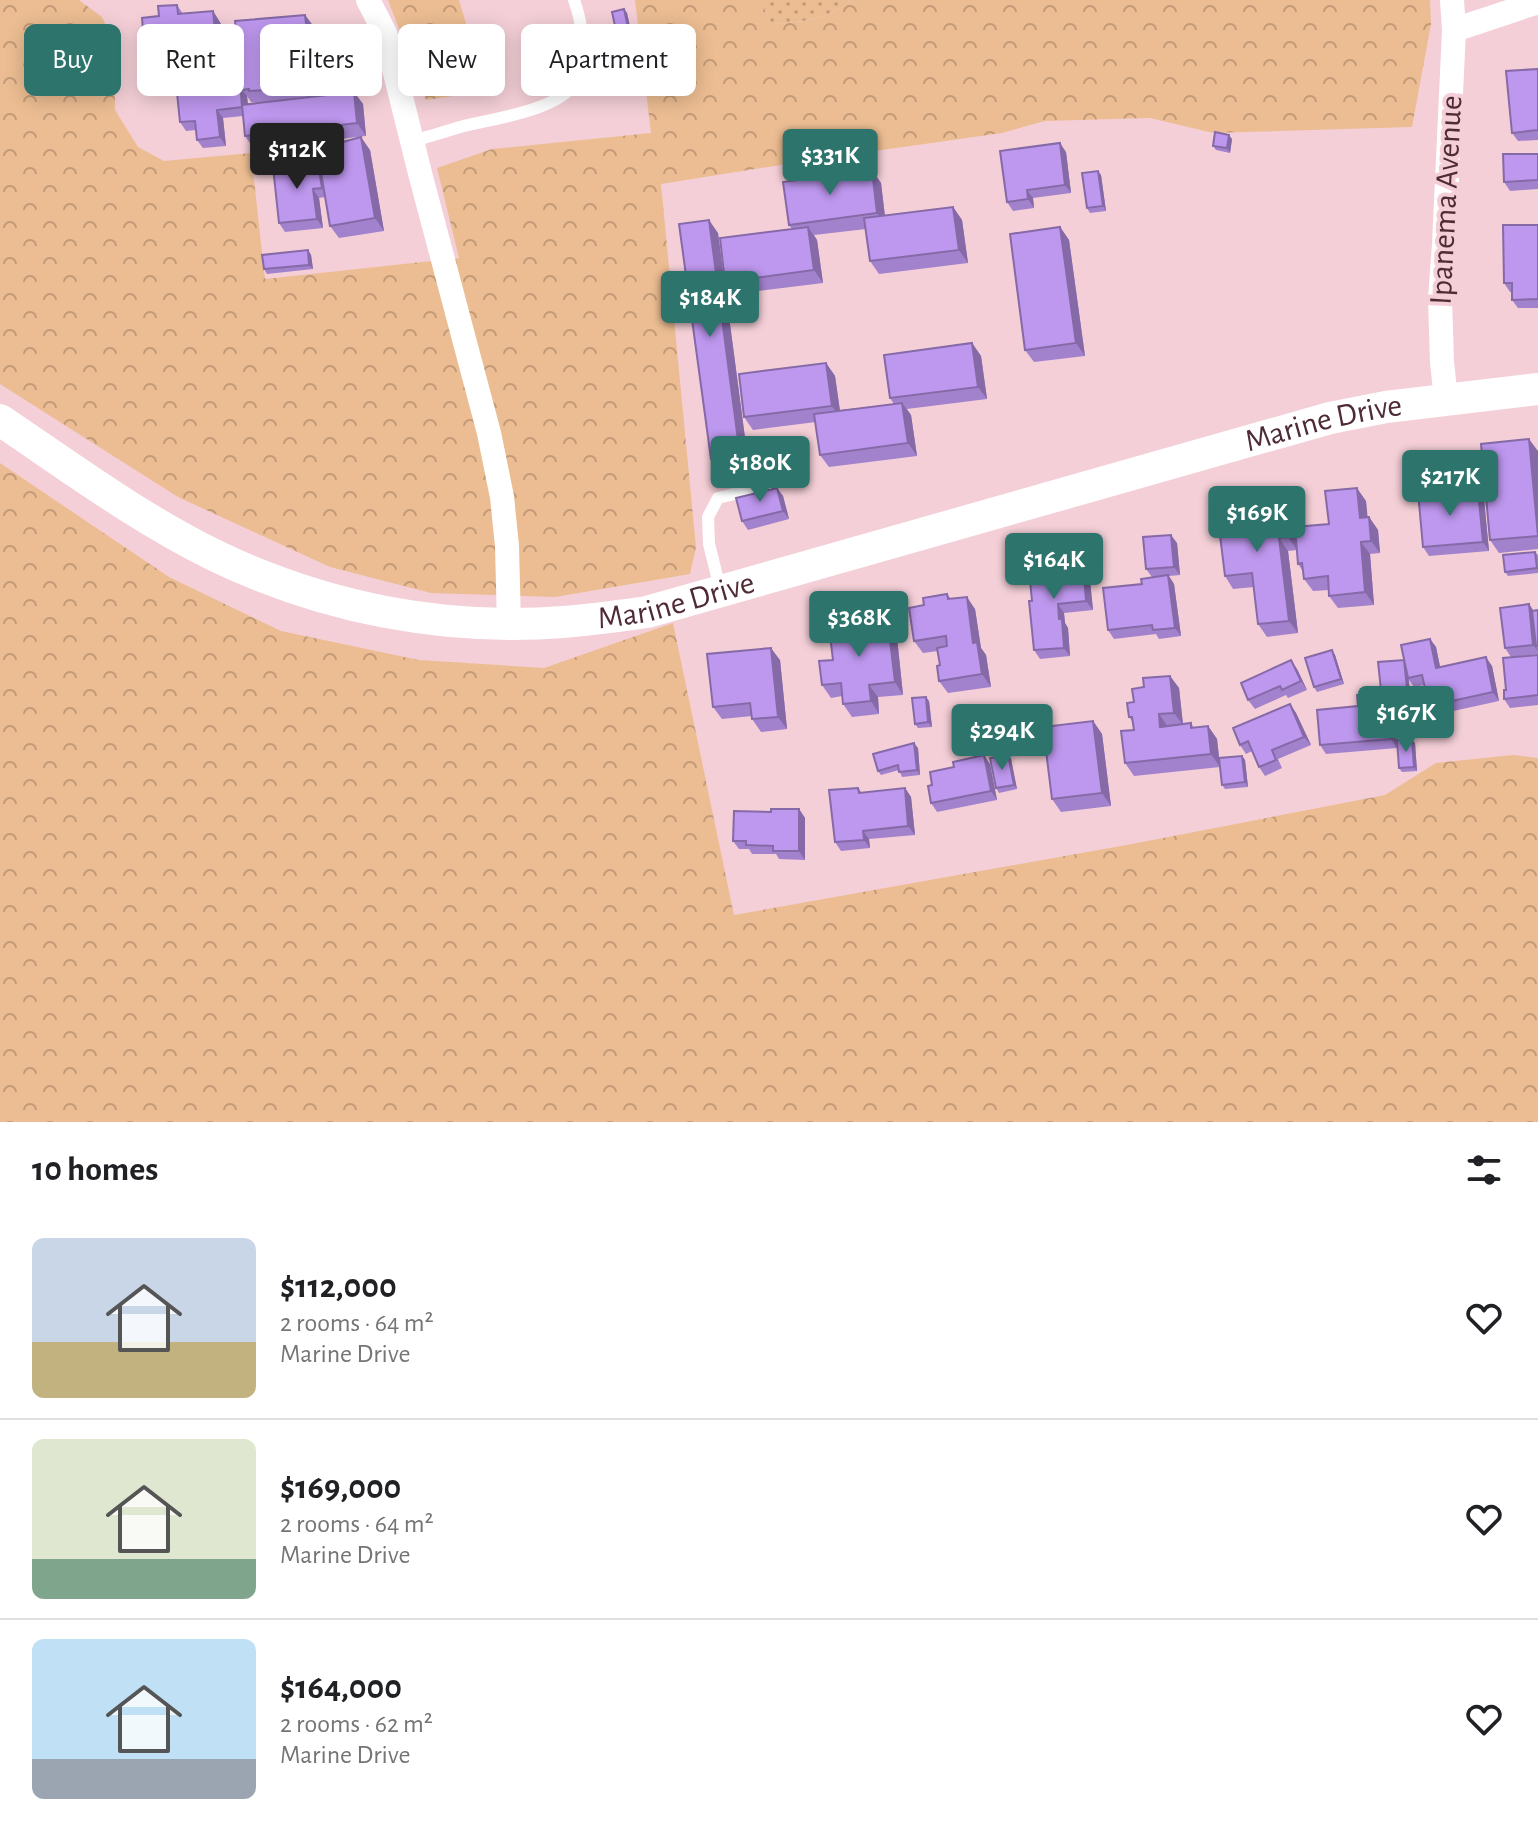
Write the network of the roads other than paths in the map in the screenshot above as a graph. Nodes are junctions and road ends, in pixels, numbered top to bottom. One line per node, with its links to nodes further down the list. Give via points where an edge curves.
1 (368, 0): 6 (street, via 385,33)
2 (574, 0): 6 (lane, via 583,67 566,93 529,110)
3 (1452, 0): 5 (street, Ipanema Avenue)
4 (1538, 2): 5 (street)
5 (1454, 30): 8 (street, Ipanema Avenue, via 1440,299)
6 (412, 141): 12 (street, via 502,497)
7 (1538, 389): 8 (street, Marine Drive)
8 (1446, 399): 11 (street, Marine Drive, via 1330,418)
9 (0, 420): 12 (street, Marine Drive, via 162,526 261,576 396,615)
10 (774, 484): 11 (lane, via 718,498 708,517)
11 (721, 591): 12 (street, Marine Drive, via 647,612)
12 (509, 624)

